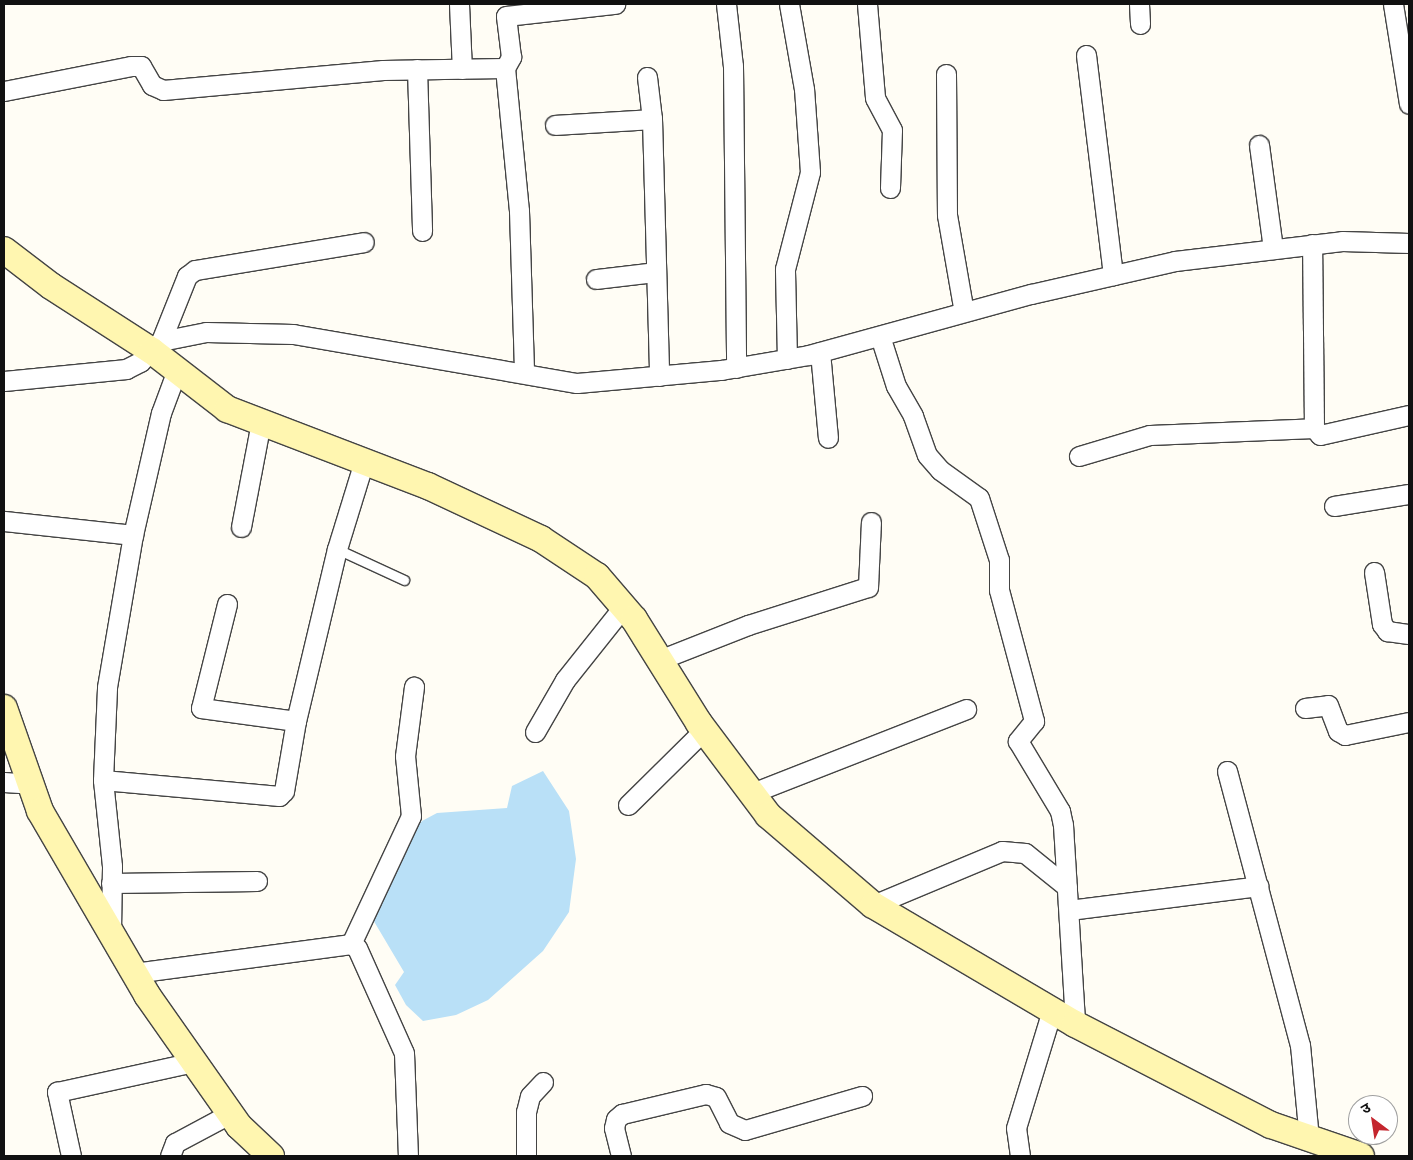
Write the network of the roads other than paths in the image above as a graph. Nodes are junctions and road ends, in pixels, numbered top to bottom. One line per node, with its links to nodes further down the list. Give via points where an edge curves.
1 (459, 4): 13 (street)
2 (615, 4): 8 (street)
3 (726, 4): 37 (street, via 733,66)
4 (789, 4): 36 (street, via 804,89 810,172 785,269)
5 (867, 4): 22 (street, via 875,98 892,130)
6 (1139, 4): 10 (street)
7 (1393, 4): 18 (street)
8 (553, 7): 9 (street)
9 (505, 10): 12 (street, via 511,58)
10 (1140, 24)
11 (1086, 55): 30 (street)
12 (505, 68): 13 (street); 39 (street, via 519,212)
13 (462, 69): 14 (street)
14 (417, 70): 17 (street, via 383,70 163,90 152,85 141,66 131,66); 23 (street)
15 (946, 74): 32 (street, via 947,215)
16 (647, 77): 19 (street)
17 (4, 91)
18 (1409, 104)
19 (652, 119): 20 (street); 29 (street)
20 (555, 124)
21 (1259, 145): 27 (street)
22 (890, 188)
23 (422, 231)
24 (364, 242): 34 (street, via 195,270 186,276)
25 (1409, 243): 26 (street, via 1342,241)
26 (1312, 244): 27 (street); 44 (street)
27 (1273, 249): 30 (street, via 1174,261)
28 (4, 250): 34 (street, via 51,286)
29 (656, 272): 31 (street); 40 (street)
30 (1113, 275): 32 (street)
31 (596, 279)
32 (964, 312): 33 (street)
33 (880, 336): 35 (street); 78 (street, via 896,386 913,416 927,455 940,470 972,492 982,505 999,560 999,590 1034,722 1018,741 1060,811 1064,825)
34 (156, 346): 38 (street); 39 (street, via 206,332 293,334); 41 (street, via 140,362 109,373)
35 (820, 352): 36 (street); 45 (street)
36 (787, 359): 37 (street)
37 (736, 368): 40 (street)
38 (177, 370): 43 (street, via 227,409); 53 (street, via 161,413)
39 (524, 373): 40 (street, via 577,383)
40 (659, 376)
41 (4, 381)
42 (1409, 414): 44 (street, via 1320,435)
43 (260, 422): 47 (street); 52 (street)
44 (1314, 428): 46 (street, via 1150,435)
45 (828, 438)
46 (1079, 456)
47 (364, 461): 54 (street); 58 (street, via 428,486 541,539 597,576)
48 (1409, 494): 49 (street)
49 (1334, 506)
50 (4, 522): 53 (street)
51 (871, 522): 60 (street, via 868,587 748,625)
52 (242, 527)
53 (134, 535): 70 (street, via 107,687)
54 (337, 549): 56 (lane); 64 (street)
55 (1374, 572): 59 (street, via 1382,624 1387,631)
56 (404, 580)
57 (227, 604): 64 (street, via 201,708)
58 (624, 607): 60 (street); 68 (street, via 565,680)
59 (1409, 634)
60 (659, 660): 67 (street)
61 (414, 687): 82 (street, via 405,756 411,816)
62 (1306, 708): 65 (street, via 1328,705 1338,731 1345,735)
63 (966, 709): 73 (street)
64 (296, 721): 70 (street, via 284,791 279,796)
65 (1409, 722)
66 (6, 723): 72 (street)
67 (704, 730): 73 (street); 74 (street)
68 (535, 732)
69 (1227, 771): 77 (street)
70 (103, 780): 76 (street)
71 (4, 782): 72 (street)
72 (31, 784): 81 (street, via 40,810)
73 (752, 793): 79 (street, via 768,814)
74 (628, 805)
75 (257, 881): 76 (street)
76 (111, 883): 81 (street)
77 (1258, 886): 80 (street); 90 (street, via 1300,1045)
78 (1066, 887): 79 (street, via 1025,853 1002,851); 80 (street)
79 (873, 905): 84 (street)
80 (1068, 910): 85 (street)
81 (111, 932): 83 (street)
82 (352, 944): 83 (street); 94 (street, via 357,948 404,1053)
83 (134, 973): 86 (street)
84 (1052, 1010): 85 (street); 97 (street, via 1016,1128)
85 (1075, 1024): 90 (street, via 1272,1125)
86 (194, 1062): 89 (street); 91 (street, via 57,1092)
87 (542, 1082): 95 (street, via 530,1096 526,1112)
88 (862, 1096): 96 (street, via 746,1130 729,1123 716,1097 706,1094 622,1114 616,1119 614,1128)
89 (231, 1113): 92 (street, via 175,1143); 93 (street)
90 (1309, 1138): 98 (street)
91 (71, 1156)
92 (170, 1156)
93 (271, 1156)
94 (408, 1156)
95 (526, 1156)
96 (621, 1156)
97 (1020, 1156)
98 (1360, 1156)

